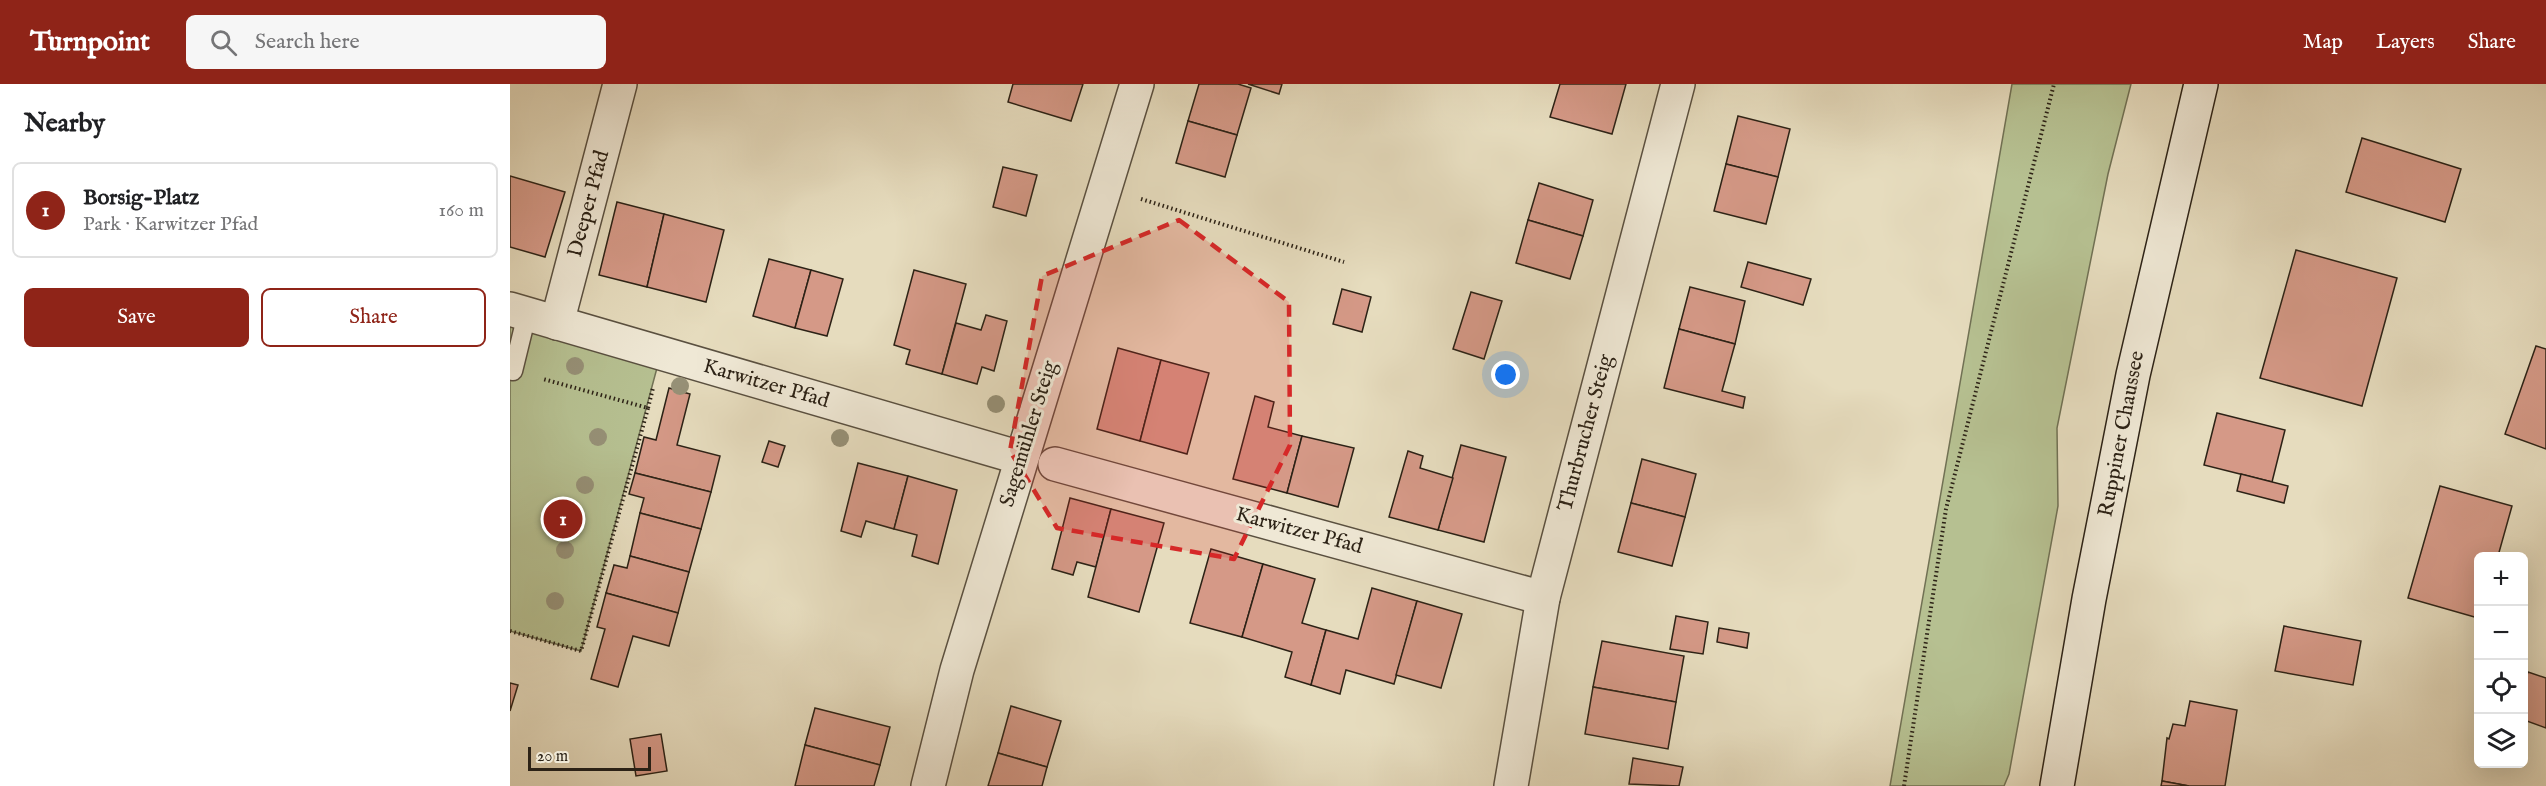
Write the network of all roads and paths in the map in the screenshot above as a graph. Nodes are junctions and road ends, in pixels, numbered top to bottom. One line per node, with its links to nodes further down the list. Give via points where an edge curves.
1 (620, 84): 8 (street, Deeper Pfad)
2 (1137, 84): 6 (street, Sagemühler Steig)
3 (1678, 84): 12 (street, Thurbrucher Steig)
4 (2054, 84): 16 (path, via 1946,508)
5 (2201, 84): 17 (street, Ruppiner Chaussee, via 2133,375)
6 (1106, 188): 7 (path); 10 (street, Sagemühler Steig)
7 (1344, 262)
8 (532, 316): 9 (lane); 10 (street, Karwitzer Pfad)
9 (513, 371): 13 (path, via 648,408 581,651)
10 (1021, 458): 11 (lane); 14 (street, Sagemühler Steig, via 957,670)
11 (1055, 464): 12 (street, Karwitzer Pfad)
12 (1543, 598): 15 (street, Thurbrucher Steig)
13 (510, 631)
14 (928, 786)
15 (1511, 786)
16 (1904, 786)
17 (2057, 786)

